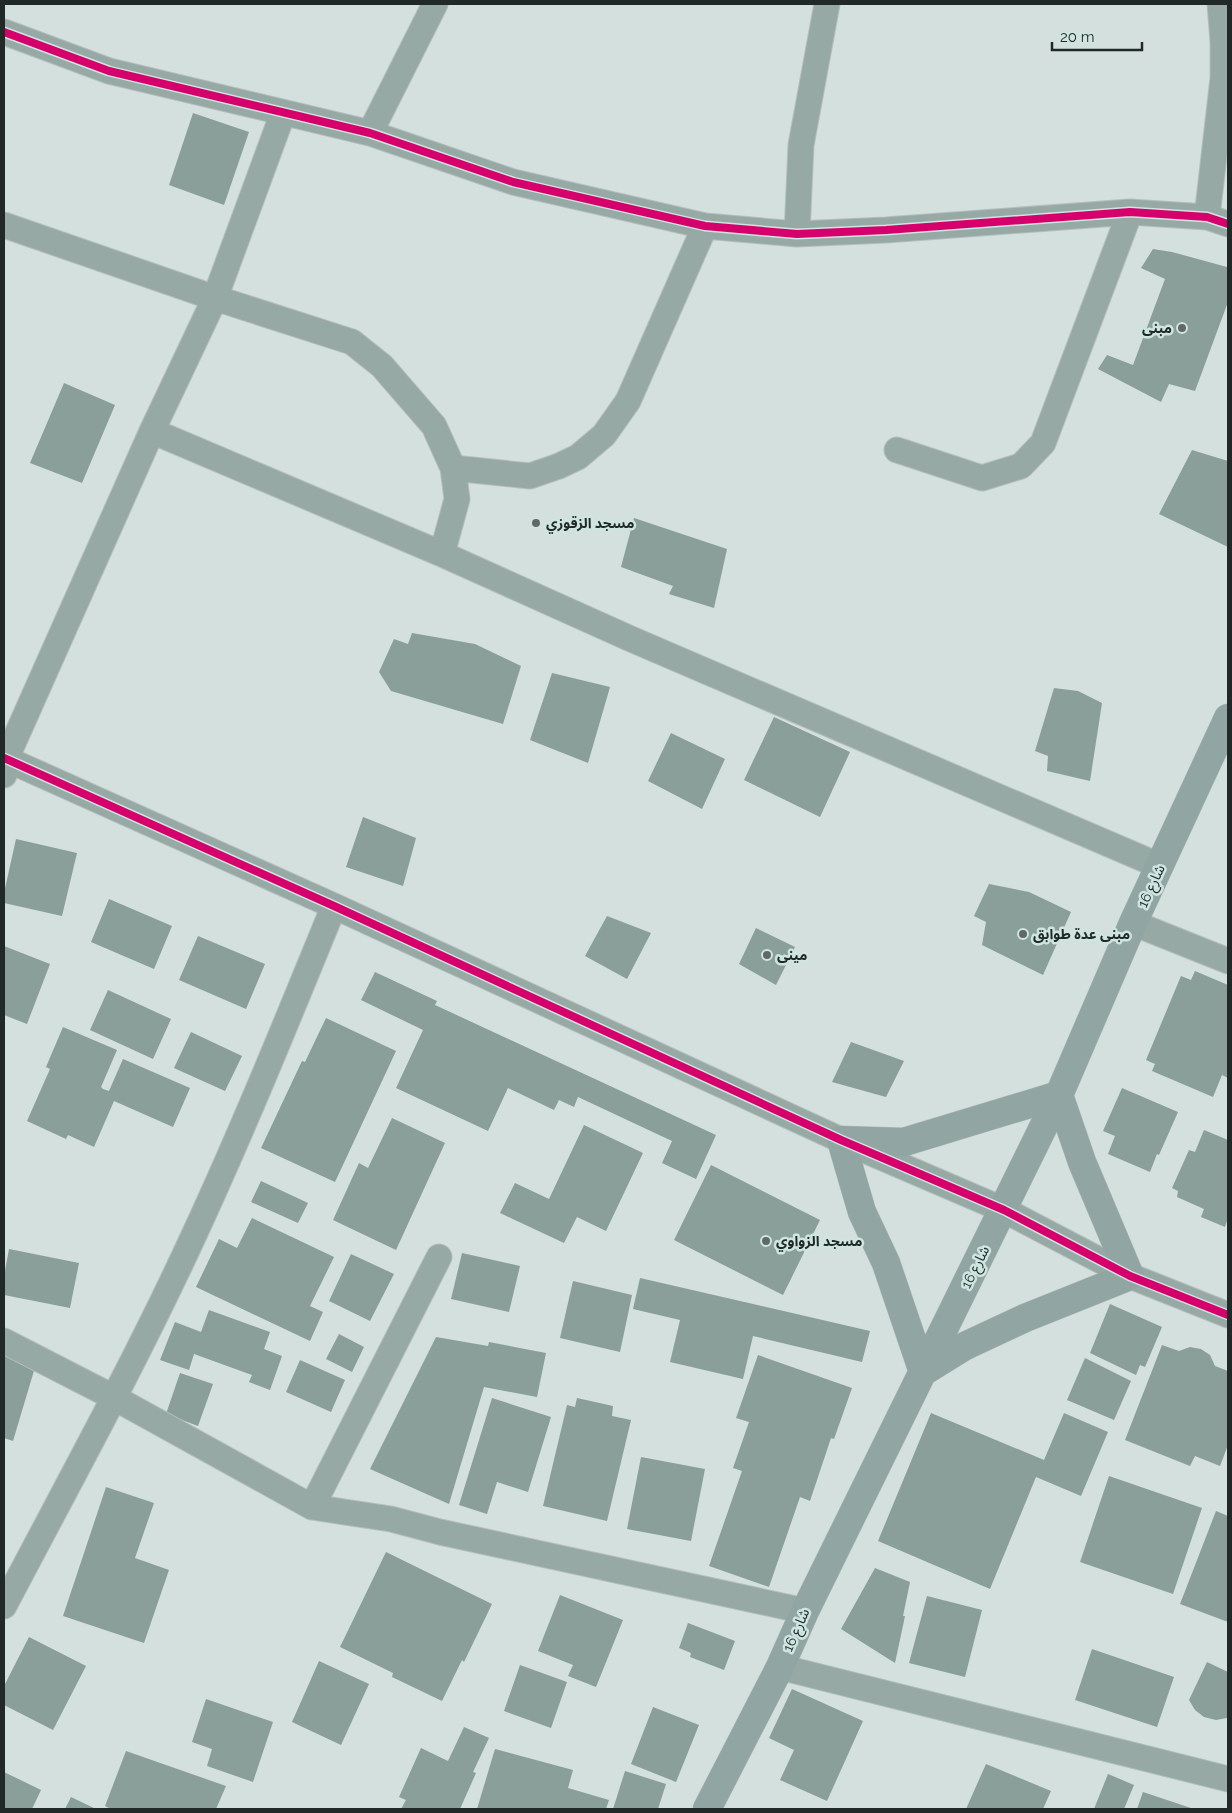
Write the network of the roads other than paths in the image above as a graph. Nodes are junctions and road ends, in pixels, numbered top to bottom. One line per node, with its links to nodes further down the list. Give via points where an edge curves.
1 (435, 4): 6 (street)
2 (827, 4): 11 (street, via 802,145)
3 (1220, 4): 8 (street, via 1223,78)
4 (4, 32): 5 (street, via 109,71)
5 (283, 112): 6 (street); 12 (street)
6 (370, 132): 10 (street, via 513,182)
7 (1130, 212): 8 (street); 11 (street); 14 (street, via 1043,443 1021,466 982,478)
8 (1218, 220)
9 (4, 225): 12 (street)
10 (705, 226): 11 (street); 15 (street, via 628,401 604,435 578,457 530,476)
11 (797, 234)
12 (215, 298): 13 (street); 15 (street, via 352,342 382,366 434,426)
13 (152, 431): 16 (street); 18 (street)
14 (896, 450)
15 (453, 468): 16 (street, via 457,499)
16 (442, 554): 19 (street, via 631,639)
17 (1228, 718): 19 (street, شارع 16)
18 (5, 764): 20 (street)
19 (1160, 866): 21 (street, شارع 16)
20 (334, 906): 24 (street); 31 (street, via 198,1227)
21 (1134, 923): 22 (street); 23 (street, شارع 16)
22 (1228, 961)
23 (1060, 1095): 24 (street, via 904,1142); 25 (street, شارع 16); 27 (street, via 1082,1162)
24 (841, 1140): 25 (street); 30 (street, via 862,1212 886,1263)
25 (1004, 1210): 27 (street); 30 (street, شارع 16)
26 (440, 1257): 32 (street)
27 (1130, 1276): 28 (street); 30 (street, via 1025,1318 966,1346)
28 (1228, 1315)
29 (4, 1341): 31 (street)
30 (923, 1372): 34 (street, شارع 16)
31 (113, 1397): 32 (street); 33 (street)
32 (312, 1507): 34 (street, via 391,1520)
33 (4, 1606)
34 (805, 1611): 35 (street, شارع 16)
35 (780, 1667): 36 (street); 37 (street, شارع 16)
36 (1228, 1779)
37 (707, 1809)

